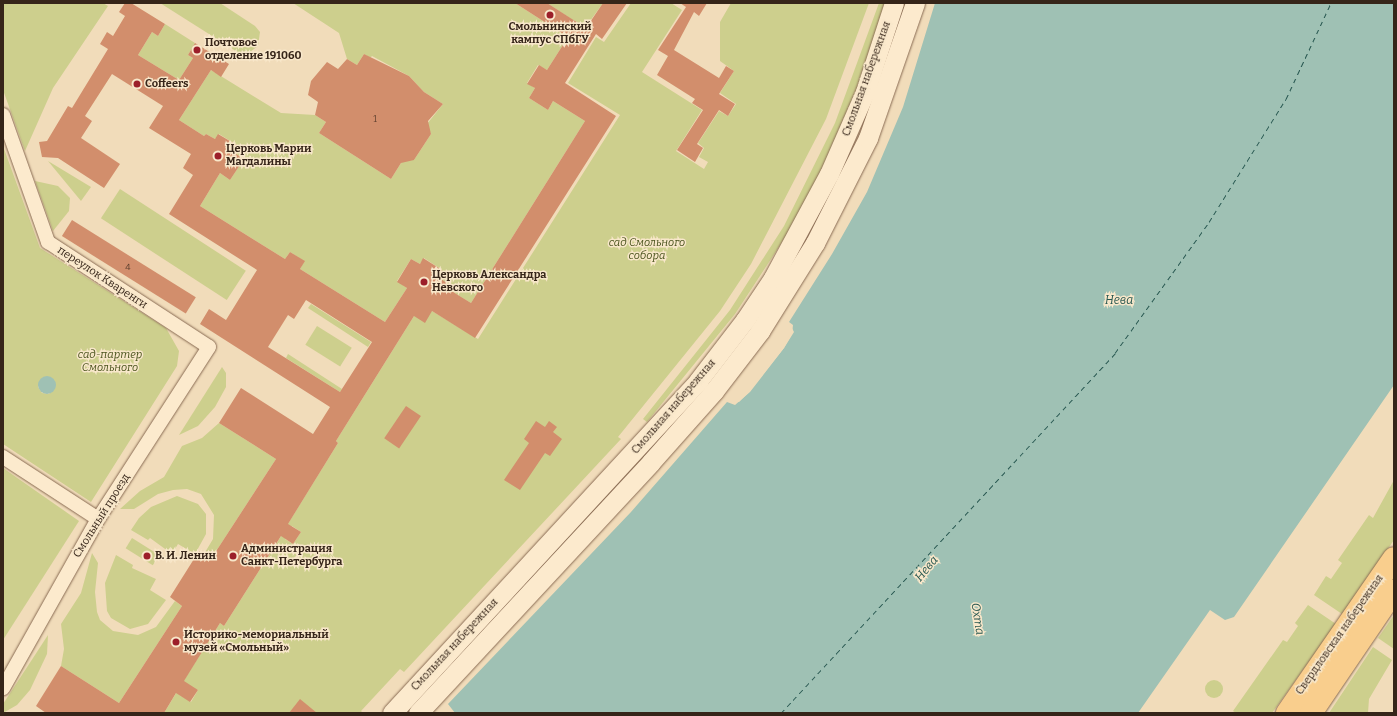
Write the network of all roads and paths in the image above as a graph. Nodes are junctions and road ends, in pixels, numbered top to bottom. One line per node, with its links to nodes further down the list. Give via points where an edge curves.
1 (894, 3): 11 (main road, Смольная набережная, via 865,92 832,167 777,271 744,320 698,381)
2 (915, 3): 12 (main road, Смольная набережная, via 868,138 815,244 760,331 714,392)
3 (3, 115): 4 (street, переулок Кваренги, via 48,242)
4 (209, 347): 6 (street, Смольный проезд)
5 (3, 457): 6 (street)
6 (98, 519): 9 (street, Смольный проезд)
7 (1394, 558): 10 (main road, Свердловская набережная)
8 (1394, 591): 13 (main road, Свердловская набережная)
9 (3, 688)
10 (1287, 712)
11 (392, 713)
12 (418, 713)
13 (1311, 713)

